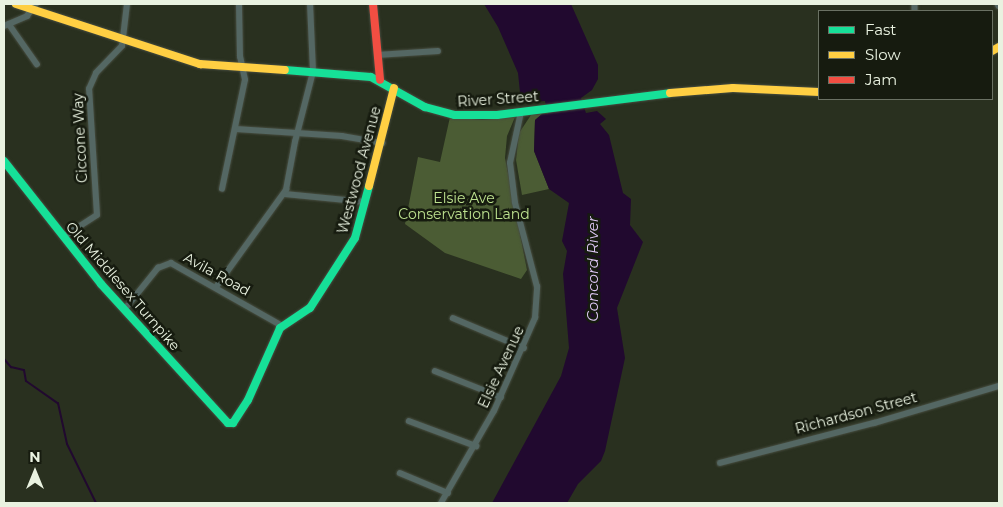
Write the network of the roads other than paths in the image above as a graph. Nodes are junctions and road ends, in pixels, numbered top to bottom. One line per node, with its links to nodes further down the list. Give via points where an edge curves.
1 (16, 4): 6 (main road, River Street)
2 (127, 4): 8 (street)
3 (239, 4): 12 (street, via 240,57)
4 (310, 4): 13 (street)
5 (373, 4): 10 (main road)
6 (34, 7): 7 (street); 8 (main road, River Street)
7 (6, 25): 11 (street)
8 (124, 41): 12 (main road, River Street, via 191,62); 25 (street, Ciccone Way, via 117,54 94,77 89,89 96,216)
9 (438, 51): 10 (street)
10 (377, 55): 14 (main road)
11 (37, 64)
12 (244, 69): 13 (main road, River Street); 18 (street, via 244,88)
13 (313, 72): 14 (main road, River Street, via 362,75); 19 (street)
14 (380, 80): 15 (main road, River Street)
15 (394, 88): 17 (main road, River Street, via 425,107 446,114 478,116); 20 (main road, Westwood Avenue)
16 (818, 92): 17 (main road, River Street, via 733,88)
17 (521, 112): 30 (street, Elsie Avenue, via 511,154 511,176 537,287 535,318)
18 (236, 129): 19 (street); 22 (street)
19 (297, 134): 20 (street, via 362,138); 23 (street)
20 (382, 143): 24 (main road, Westwood Avenue)
21 (4, 161): 25 (main road, Old Middlesex Turnpike)
22 (222, 189)
23 (285, 194): 24 (street); 26 (street)
24 (366, 202): 29 (main road, Westwood Avenue, via 355,238 323,291 304,314)
25 (63, 237): 27 (main road, Old Middlesex Turnpike)
26 (216, 287): 27 (street, Avila Road, via 176,264 165,264 158,268); 29 (street, Avila Road)
27 (125, 309): 35 (main road, Old Middlesex Turnpike)
28 (453, 318): 30 (street)
29 (283, 326): 35 (main road, Westwood Avenue, via 277,332 238,419)
30 (524, 348): 33 (street, Elsie Avenue)
31 (434, 371): 33 (street)
32 (999, 386): 37 (street, Richardson Street)
33 (501, 397): 36 (street, Elsie Avenue)
34 (409, 421): 36 (street)
35 (228, 423)
36 (476, 446): 39 (street, Elsie Avenue)
37 (720, 463)
38 (400, 473): 39 (street)
39 (448, 493): 40 (street, Elsie Avenue)
40 (441, 503)

